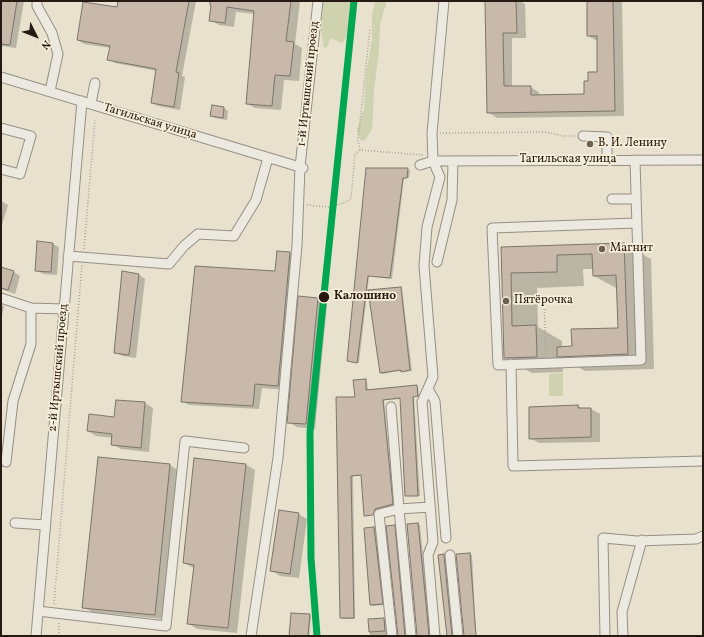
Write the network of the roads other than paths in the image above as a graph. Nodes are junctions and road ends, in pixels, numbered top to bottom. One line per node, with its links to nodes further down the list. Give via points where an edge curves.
1 (37, 1): 6 (street, via 37,6 52,33 58,54)
2 (318, 1): 19 (street, 1-й Иртышский проезд)
3 (444, 1): 10 (street)
4 (1, 77): 6 (street, Тагильская улица)
5 (95, 83): 7 (street, 2-й Иртышский проезд)
6 (50, 91): 7 (street, Тагильская улица)
7 (86, 102): 12 (street, Тагильская улица); 24 (street, 2-й Иртышский проезд)
8 (1, 128): 20 (street, via 31,136 20,174)
9 (422, 133): 10 (street)
10 (432, 133): 16 (street)
11 (584, 136): 13 (street, via 607,137)
12 (268, 158): 19 (street, Тагильская улица); 24 (street, via 256,200 234,236 198,234 168,264)
13 (607, 160): 14 (street, Тагильская улица); 17 (street, Тагильская улица)
14 (634, 160): 15 (street, Тагильская улица); 22 (street)
15 (703, 160)
16 (433, 161): 17 (street, Тагильская улица); 18 (street, Тагильская улица); 30 (street, via 440,176 427,227 424,266 432,377)
17 (454, 161): 25 (street, via 452,200)
18 (420, 165)
19 (301, 168): 45 (street, 1-й Иртышский проезд, via 297,246 278,458)
20 (1, 169)
21 (612, 199): 22 (street)
22 (636, 199): 23 (street)
23 (636, 223): 29 (street, via 641,360); 29 (street, via 492,228 498,365)
24 (68, 256): 28 (street, 2-й Иртышский проезд)
25 (437, 262)
26 (1, 298): 27 (street)
27 (31, 308): 28 (street); 34 (street, via 30,344 13,401)
28 (64, 309): 38 (street, 2-й Иртышский проезд)
29 (511, 364): 33 (street, via 513,466)
30 (428, 389): 35 (street, via 422,402); 40 (street, via 435,401)
31 (391, 407): 36 (street)
32 (244, 448): 43 (street, via 185,441 166,626)
33 (703, 461)
34 (6, 462)
35 (430, 506): 36 (street); 48 (street, via 433,542 428,555)
36 (399, 509): 46 (street, via 380,514); 47 (street)
37 (15, 523): 38 (street)
38 (45, 525): 43 (street, 2-й Иртышский проезд)
39 (703, 536): 41 (street, via 696,539)
40 (446, 538)
41 (642, 540): 50 (street, via 603,538); 51 (street, via 622,612)
42 (450, 555): 49 (street)
43 (38, 611): 44 (street, 2-й Иртышский проезд)
44 (36, 636)
45 (251, 636)
46 (392, 636)
47 (411, 636)
48 (435, 636)
49 (458, 636)
50 (605, 636)
51 (624, 636)

